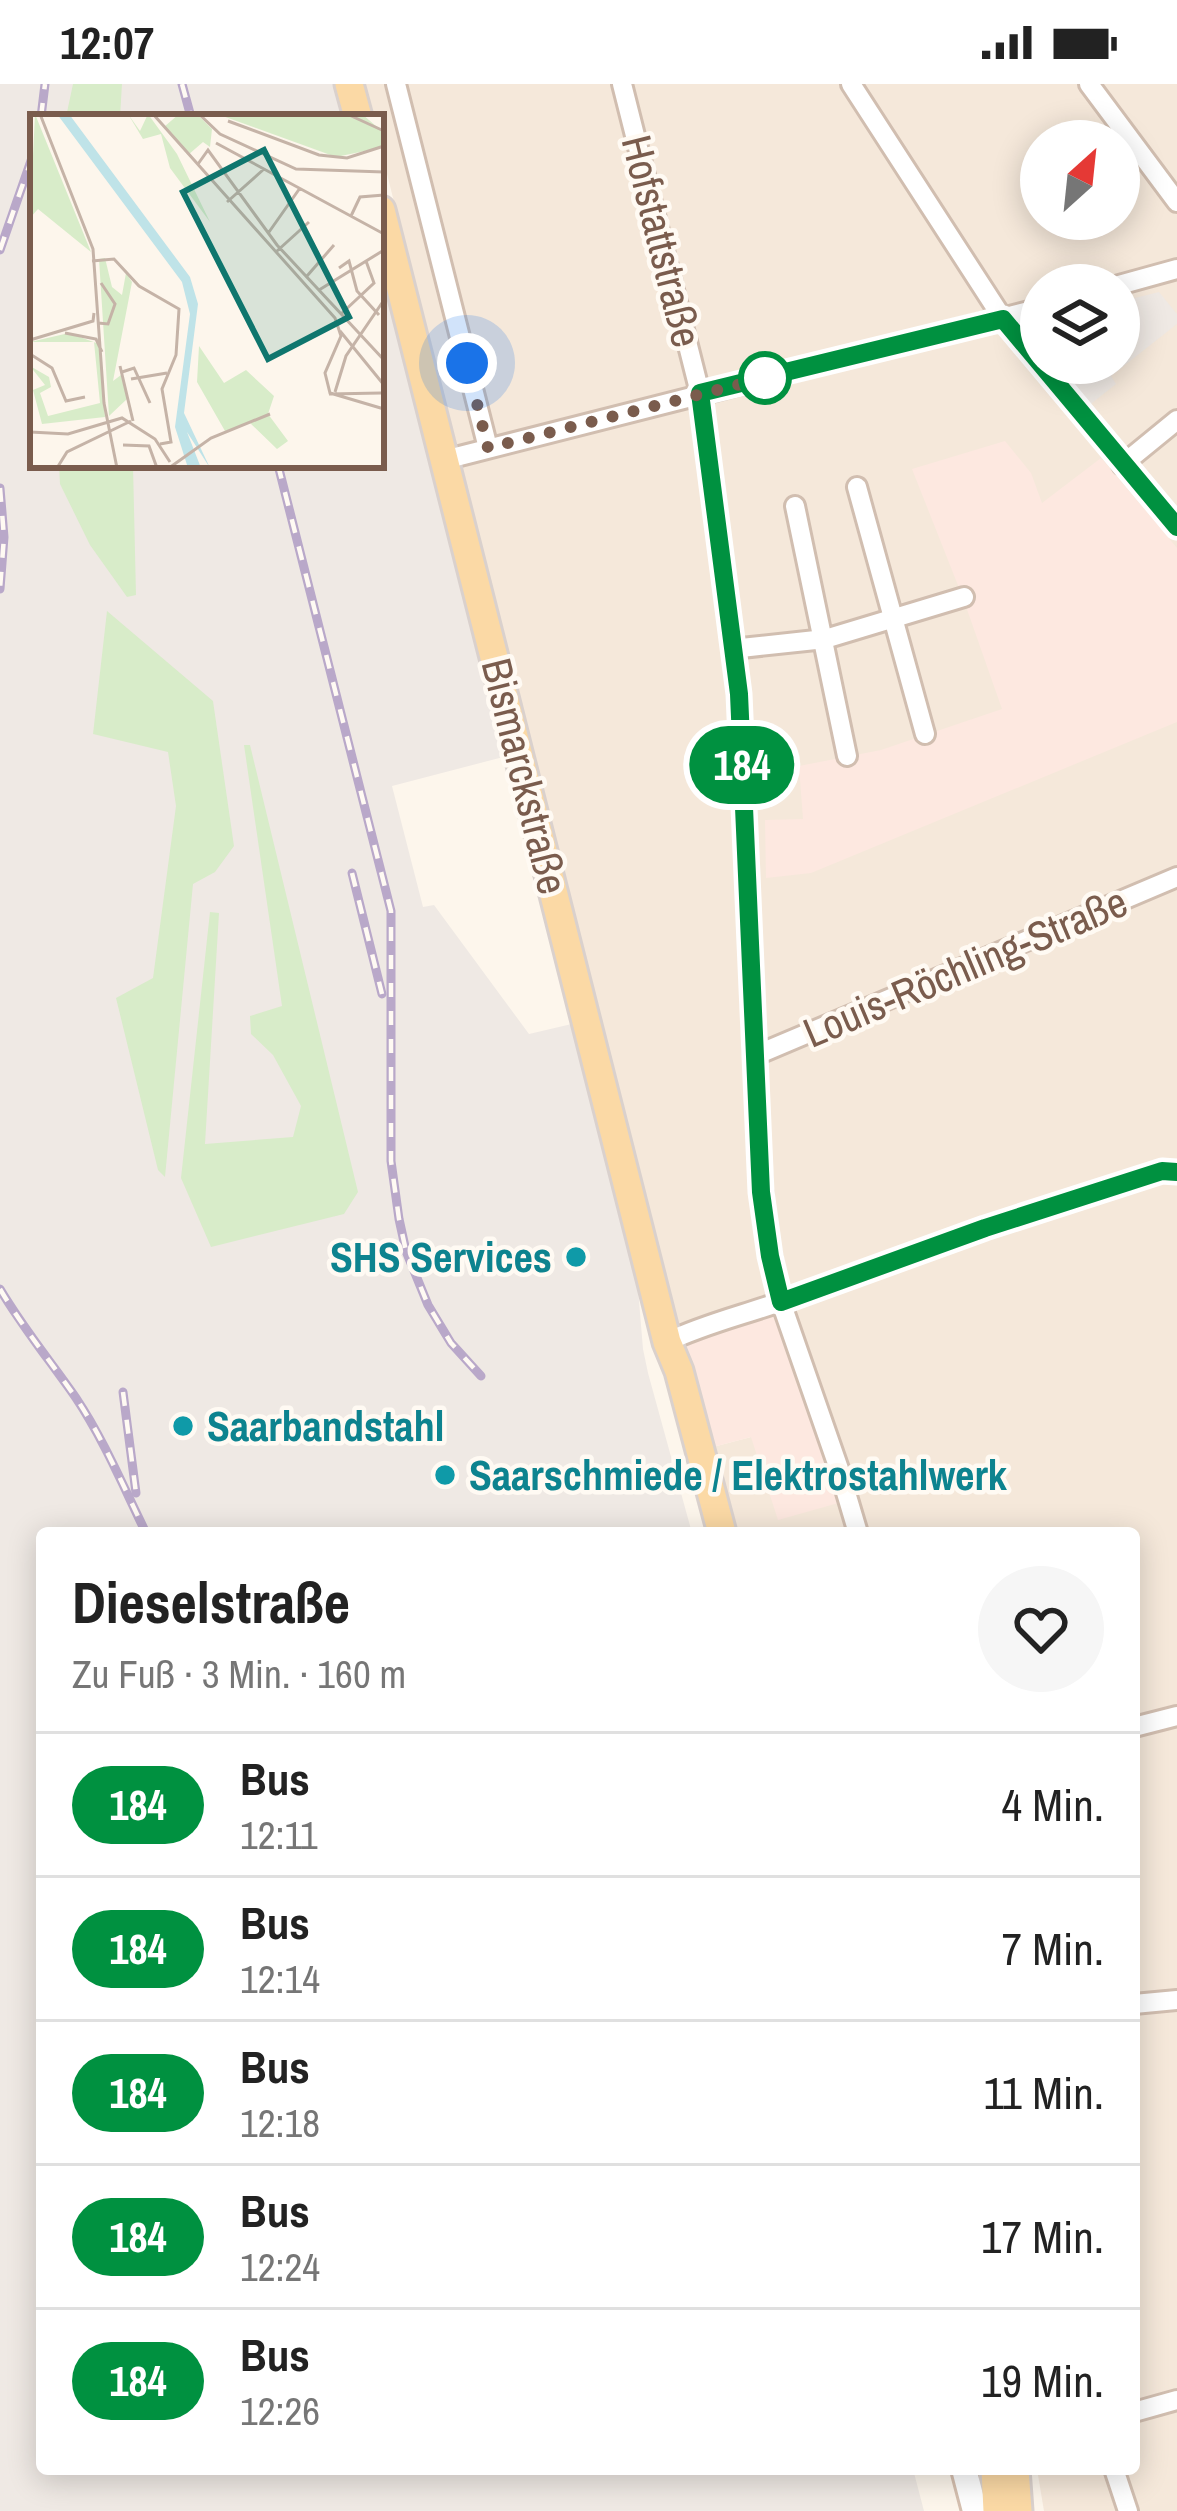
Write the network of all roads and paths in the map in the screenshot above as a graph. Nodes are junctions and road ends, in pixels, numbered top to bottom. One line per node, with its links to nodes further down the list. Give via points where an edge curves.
1 (349, 84): 6 (main road)
2 (396, 84): 15 (street)
3 (622, 84): 13 (street, Hofstattstraße)
4 (851, 84): 12 (street)
5 (1089, 84): 7 (street)
6 (357, 114)
7 (1177, 202)
8 (384, 222): 16 (main road, Bismarckstraße)
9 (1177, 269): 10 (street)
10 (1140, 279)
11 (1020, 314): 12 (street)
12 (1003, 319): 13 (street); 17 (street)
13 (700, 393): 15 (street); 24 (street, Hofstattstraße)
14 (1177, 421): 17 (street)
15 (488, 448): 16 (street)
16 (444, 460): 31 (main road, Bismarckstraße)
17 (1122, 465): 20 (street)
18 (857, 487): 22 (street)
19 (795, 506): 23 (street)
20 (1177, 527)
21 (964, 597): 22 (street)
22 (894, 620): 23 (street); 25 (street)
23 (825, 639): 24 (street); 26 (street)
24 (732, 649): 28 (street, Hofstattstraße)
25 (925, 734)
26 (847, 756)
27 (1177, 877): 28 (street, Louis-Röchling-Straße)
28 (754, 1056): 30 (street, Hofstattstraße, via 762,1207)
29 (1177, 1172): 30 (street, via 1075,1197)
30 (781, 1302): 31 (street); 34 (street, Hofstattstraße)
31 (667, 1342): 32 (main road, Bismarckstraße, via 665,1374); 33 (main road, Bismarckstraße)
32 (709, 1527)
33 (720, 1527)
34 (856, 1527)
35 (1177, 1716): 36 (street)
36 (1140, 1725)
37 (1177, 2000): 38 (street)
38 (1140, 2003)
39 (1177, 2400): 40 (street)
40 (1140, 2410)
41 (966, 2475): 45 (main road)
42 (994, 2475): 46 (main road)
43 (1015, 2475): 47 (main road)
44 (1116, 2475): 48 (street)
45 (975, 2511)
46 (997, 2511)
47 (1018, 2511)
48 (1128, 2511)

